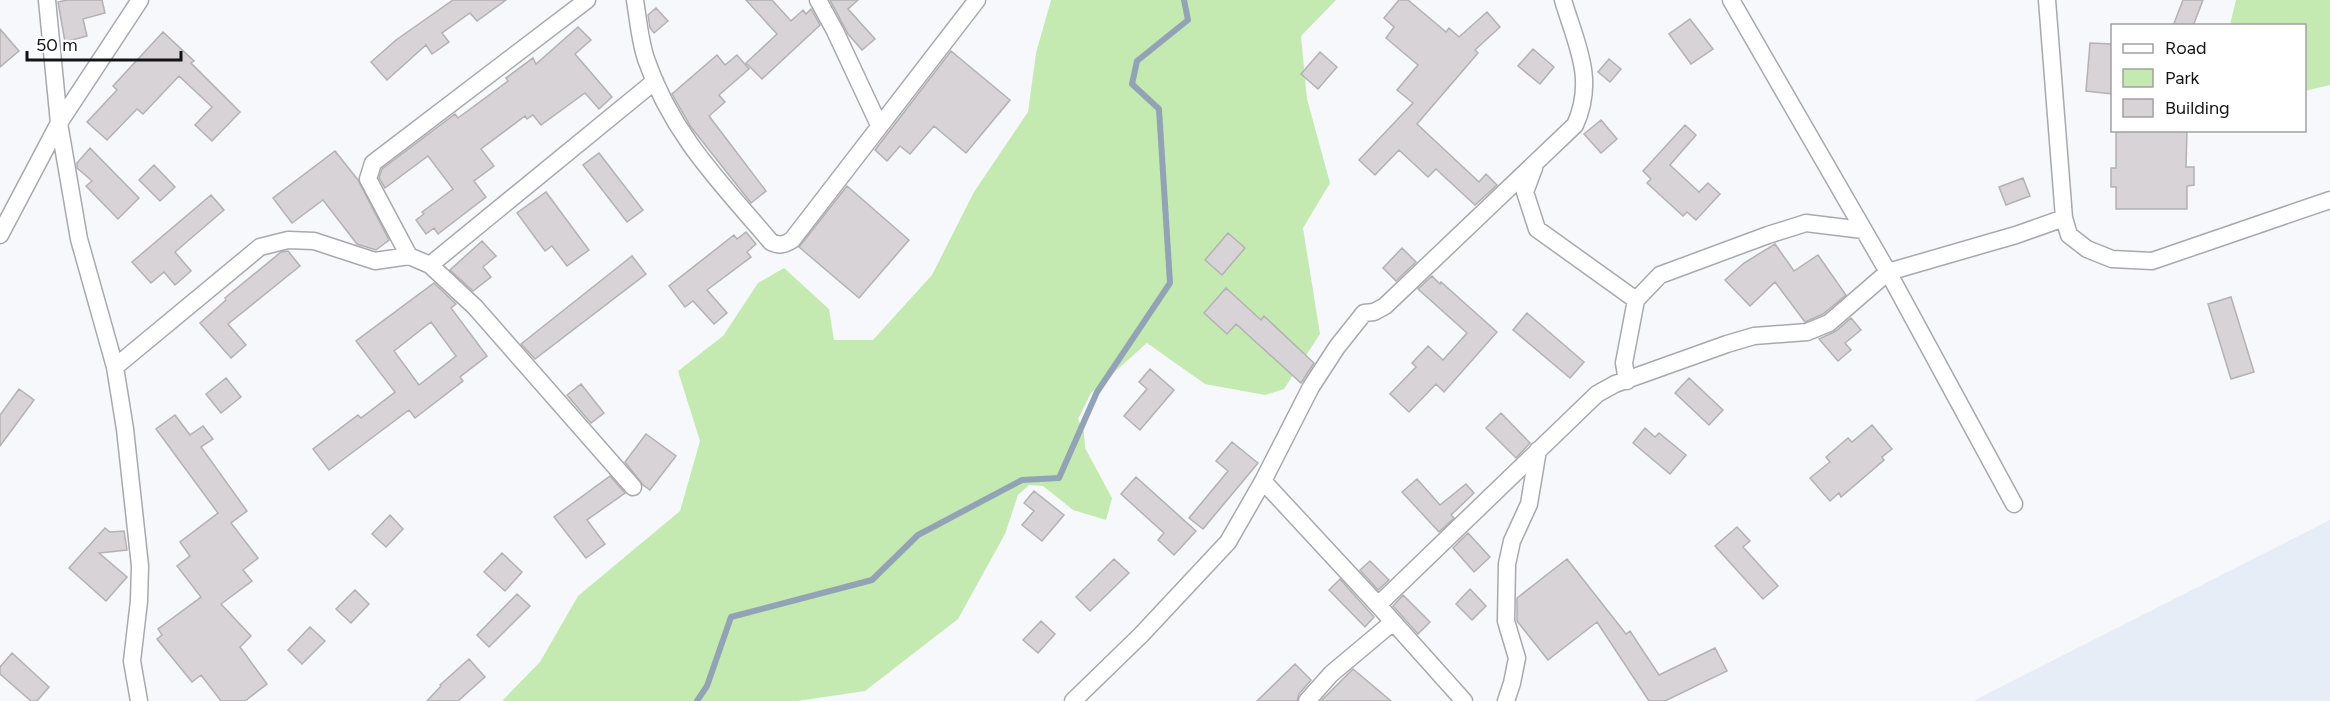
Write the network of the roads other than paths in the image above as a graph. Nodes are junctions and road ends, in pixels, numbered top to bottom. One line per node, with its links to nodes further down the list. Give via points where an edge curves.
1 (47, 0): 11 (street)
2 (140, 0): 11 (street)
3 (587, 0): 18 (street, via 373,163 368,179)
4 (635, 0): 10 (street, via 646,58)
5 (818, 0): 12 (street)
6 (977, 0): 12 (street)
7 (1563, 0): 13 (street, via 1582,56 1586,79 1583,100 1575,125)
8 (1731, 0): 16 (street)
9 (2047, 0): 15 (street)
10 (655, 81): 12 (street, via 680,131 704,166 777,245 792,240); 19 (street)
11 (59, 123): 17 (street); 22 (street, via 79,239)
12 (879, 125)
13 (1536, 162): 21 (street, via 1525,192 1537,229); 25 (street, via 1385,306 1364,313 1311,387)
14 (2330, 200): 15 (street, via 2152,261 2112,259 2087,249 2069,234)
15 (2064, 218): 20 (street)
16 (1863, 230): 20 (street); 21 (street, via 1806,223 1660,275)
17 (0, 234)
18 (409, 256): 19 (street); 22 (street, via 375,261 314,241 288,240 260,247)
19 (430, 266): 26 (street, via 476,308)
20 (1888, 272): 23 (street, via 1829,323 1807,332 1745,338); 27 (street)
21 (1636, 300): 23 (street, via 1624,363)
22 (115, 368): 30 (street, via 140,566 132,662)
23 (1627, 381): 24 (street, via 1597,394)
24 (1538, 450): 28 (street); 34 (street, via 1529,504 1512,541 1507,564 1506,621 1517,658)
25 (1263, 481): 28 (street); 31 (street, via 1228,542)
26 (633, 487)
27 (2014, 504)
28 (1378, 605): 29 (street)
29 (1393, 622): 32 (street, via 1331,674); 33 (street)
30 (139, 701)
31 (1073, 701)
32 (1306, 701)
33 (1464, 701)
34 (1506, 701)

